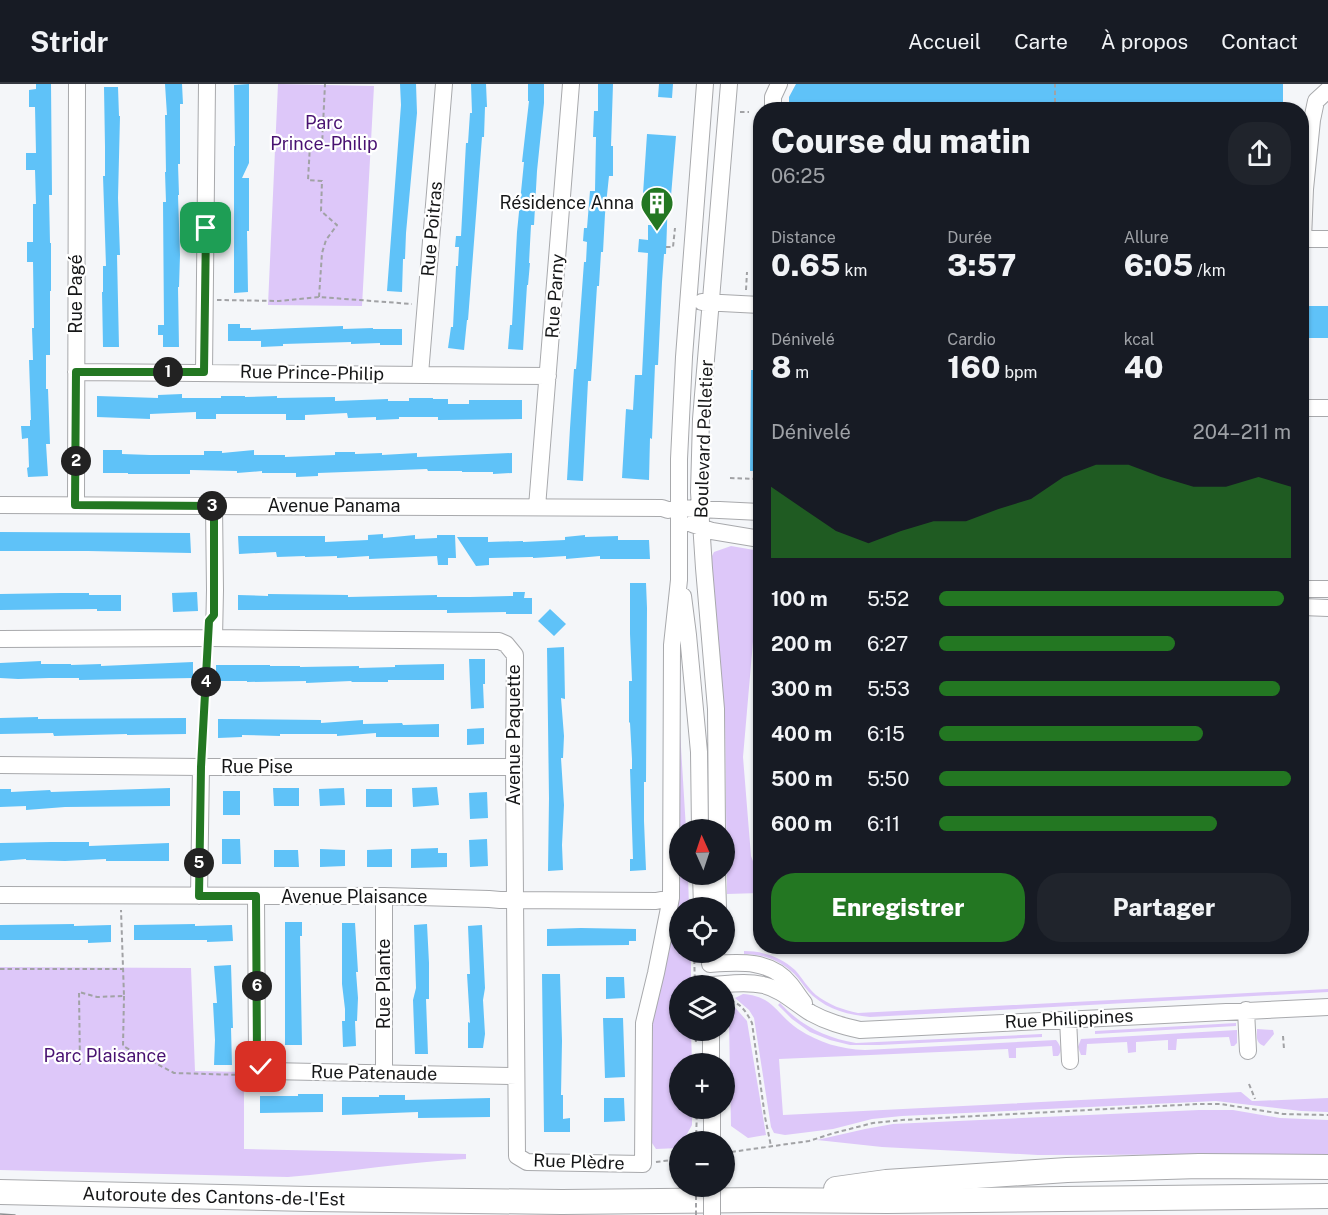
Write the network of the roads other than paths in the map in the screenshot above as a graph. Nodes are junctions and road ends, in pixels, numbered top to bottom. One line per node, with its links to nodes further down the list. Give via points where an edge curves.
1 (77, 84): 16 (street, Rue Pagé)
2 (207, 84): 17 (street)
3 (444, 84): 18 (street, Rue Poitras)
4 (571, 84): 19 (street, Rue Parny)
5 (705, 84): 13 (street, Boulevard Pelletier)
6 (729, 84): 14 (street, Boulevard Pelletier)
7 (778, 84): 9 (street)
8 (1328, 90): 10 (street, via 1316,100)
9 (773, 102)
10 (1309, 150)
11 (1309, 239): 12 (street)
12 (1328, 239)
13 (689, 301): 14 (street); 27 (street, Boulevard Pelletier)
14 (711, 303): 15 (street); 26 (street, Boulevard Pelletier, via 701,419)
15 (752, 305)
16 (76, 372): 17 (street, Rue Prince-Philip); 23 (street, Rue Pagé)
17 (204, 372): 18 (street, Rue Prince-Philip)
18 (420, 374): 19 (street, Rue Prince-Philip)
19 (548, 376): 25 (street, Rue Parny)
20 (1309, 408): 21 (street)
21 (1328, 408)
22 (0, 505): 23 (street, Avenue Panama)
23 (75, 505): 24 (street, Avenue Panama)
24 (214, 506): 25 (street, Avenue Panama); 36 (street)
25 (537, 507): 27 (street, Avenue Panama, via 662,508)
26 (699, 508): 27 (street, Avenue Panama); 28 (street, Avenue Panama); 29 (street, Boulevard Pelletier)
27 (675, 512): 29 (street, Avenue Panama); 31 (street, Boulevard Pelletier)
28 (753, 512)
29 (700, 527): 30 (street, Avenue Panama); 42 (street, Boulevard Pelletier, via 716,709)
30 (753, 538)
31 (679, 565): 41 (street, Boulevard Pelletier, via 699,752); 47 (street, Boulevard Pelletier, via 672,645)
32 (1309, 589): 33 (street)
33 (1328, 589)
34 (1309, 607): 35 (street)
35 (1328, 608)
36 (211, 638): 37 (street, Avenue Paquette); 40 (street, Avenue Paquette, via 499,641 515,655)
37 (0, 639)
38 (0, 765): 39 (street, Rue Pise)
39 (201, 767): 40 (street, Rue Pise); 44 (street)
40 (514, 767): 49 (street, Avenue Paquette)
41 (700, 819)
42 (717, 819)
43 (0, 895): 44 (street, Avenue Plaisance)
44 (199, 896): 45 (street, Avenue Plaisance)
45 (256, 896): 46 (street, Avenue Plaisance); 59 (street, Rue Patenaude, via 257,1059 261,1067 269,1071)
46 (384, 896): 49 (street, Avenue Plaisance); 59 (street, Rue Plante)
47 (671, 897)
48 (669, 898): 49 (street, Avenue Plaisance)
49 (514, 900): 60 (street, Avenue Paquette)
50 (669, 908): 62 (street, Boulevard Pelletier, via 644,1023)
51 (735, 960): 55 (street, via 760,964 780,973)
52 (735, 984): 55 (street, Rue Philippines, via 753,983 775,989)
53 (1328, 1006): 54 (street, Rue Philippines)
54 (1245, 1010): 56 (street, Rue Philippines); 57 (street)
55 (812, 1014): 56 (street, Rue Philippines, via 860,1030)
56 (1068, 1019): 58 (street)
57 (1248, 1051)
58 (1070, 1061)
59 (384, 1072): 60 (street, Rue Patenaude)
60 (516, 1076): 61 (street, Avenue Paquette)
61 (517, 1156): 62 (street, Rue Plèdre, via 527,1162)
62 (643, 1164)
63 (1328, 1167): 67 (highway, via 1067,1170 885,1182)
64 (0, 1192): 67 (highway, Autoroute des Cantons-de-l'Est, via 491,1201)
65 (1328, 1196): 67 (highway, Autoroute des Cantons-de-l'Est)
66 (712, 1197): 68 (street, bridge)
67 (758, 1200)
68 (712, 1215)

